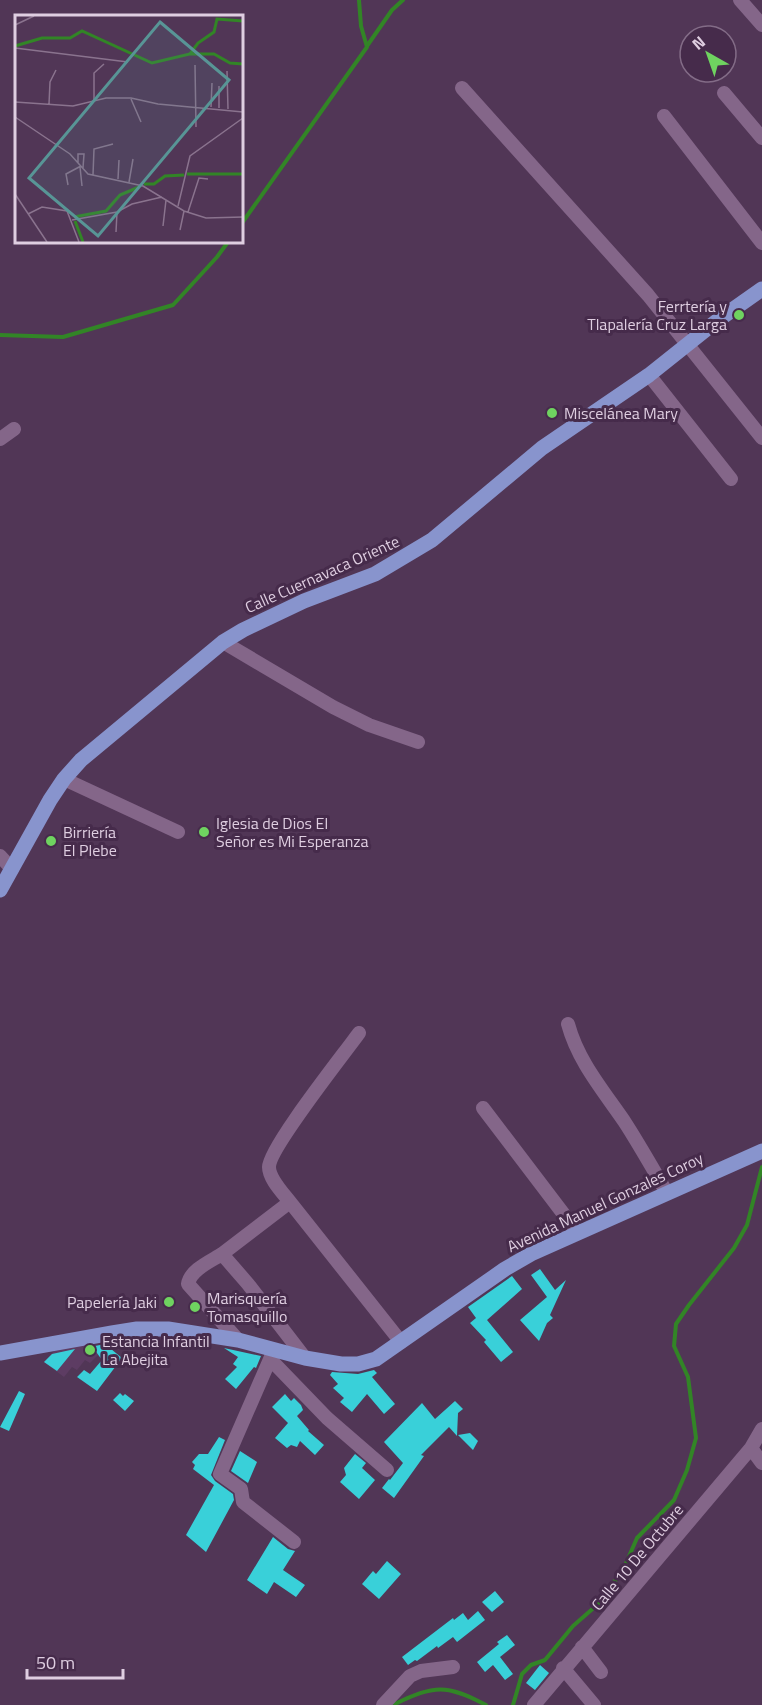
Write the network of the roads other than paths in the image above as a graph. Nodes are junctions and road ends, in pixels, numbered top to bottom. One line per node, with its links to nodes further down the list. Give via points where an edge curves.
1 (740, 0): 2 (street)
2 (762, 25)
3 (462, 88): 9 (street, via 602,242)
4 (724, 93): 6 (street)
5 (664, 116): 7 (street)
6 (762, 138)
7 (762, 243)
8 (762, 289): 9 (main road, Calle Cuernavaca Oriente)
9 (688, 345): 10 (main road, Calle Cuernavaca Oriente); 12 (street)
10 (649, 375): 14 (street); 15 (main road, Calle Cuernavaca Oriente, via 542,448 450,527 412,553 375,574 268,617)
11 (14, 429): 13 (street)
12 (762, 438)
13 (0, 439)
14 (731, 479)
15 (224, 642): 16 (street, via 333,707); 17 (main road, Calle Cuernavaca Oriente, via 81,760)
16 (418, 742)
17 (64, 779): 18 (street); 20 (main road, Calle Cuernavaca Oriente)
18 (178, 832)
19 (0, 856): 20 (street)
20 (12, 869): 21 (main road, Calle Cuernavaca Oriente)
21 (0, 890)
22 (568, 1024): 26 (street, via 581,1059)
23 (359, 1034): 27 (street, via 272,1155 270,1172)
24 (483, 1108): 28 (street)
25 (762, 1151): 26 (main road, Avenida Manuel Gonzales Coroy)
26 (668, 1193): 28 (main road, Avenida Manuel Gonzales Coroy)
27 (290, 1202): 29 (street); 31 (street)
28 (578, 1233): 31 (main road, Avenida Manuel Gonzales Coroy, via 505,1269)
29 (222, 1254): 30 (street, via 193,1273 188,1284); 34 (street)
30 (238, 1340): 32 (main road, Avenida Manuel Gonzales Coroy, via 168,1329 137,1329); 33 (main road, Avenida Manuel Gonzales Coroy)
31 (401, 1342): 34 (main road, Avenida Manuel Gonzales Coroy, via 376,1359 358,1364)
32 (0, 1353)
33 (273, 1355): 34 (main road, Avenida Manuel Gonzales Coroy); 38 (street, via 327,1418); 39 (street, via 220,1474 241,1489 243,1502)
34 (305, 1358)
35 (762, 1429): 36 (street, Calle 10 De Octubre)
36 (751, 1448): 37 (street); 40 (street, Calle 10 De Octubre)
37 (762, 1463)
38 (387, 1470)
39 (294, 1542)
40 (582, 1647): 42 (street, Calle 10 De Octubre); 43 (street)
41 (453, 1667): 44 (street, via 410,1676)
42 (563, 1668): 45 (street, Calle 10 De Octubre); 46 (street)
43 (601, 1672)
44 (384, 1705)
45 (534, 1705)
46 (594, 1705)

